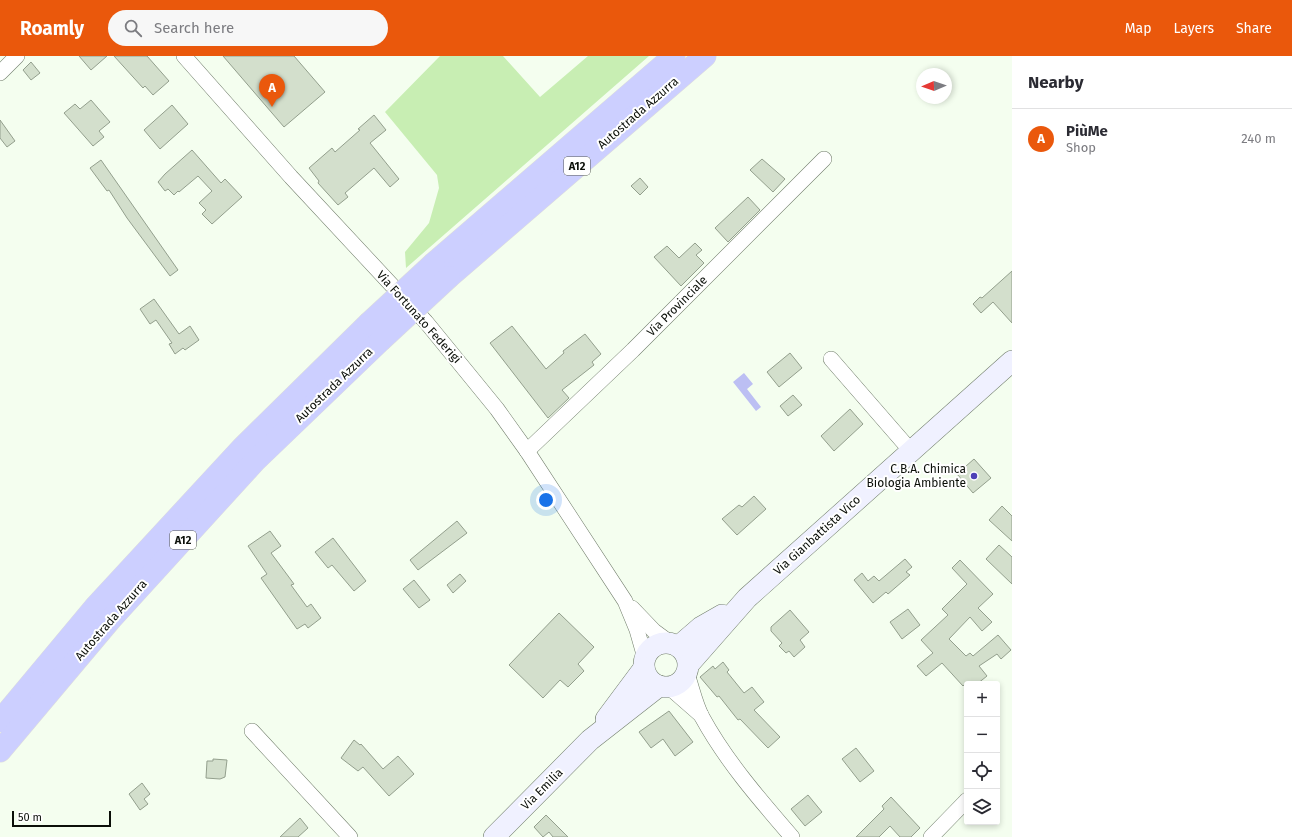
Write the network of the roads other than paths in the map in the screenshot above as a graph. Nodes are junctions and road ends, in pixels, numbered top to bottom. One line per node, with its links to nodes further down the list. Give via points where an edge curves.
1 (17, 56): 5 (street)
2 (184, 56): 11 (street, Via Fortunato Federigi, via 291,177 426,322)
3 (674, 56): 7 (highway, Autostrada Azzurra / A12)
4 (705, 56): 7 (highway, Autostrada Azzurra / A12)
5 (0, 74)
6 (824, 159): 11 (street, Via Provinciale, via 633,350)
7 (442, 270): 8 (highway, Autostrada Azzurra / A12, bridge)
8 (374, 333): 18 (highway, Autostrada Azzurra / A12, via 242,448 95,607); 21 (highway, Autostrada Azzurra / A12, via 111,619)
9 (831, 359): 12 (street)
10 (1012, 362): 12 (main road, Via Gianbattista Vico)
11 (527, 450): 13 (street, Via Fortunato Federigi)
12 (911, 451): 14 (main road, Via Gianbattista Vico)
13 (625, 601): 14 (street, Via Fortunato Federigi); 15 (street, Via Fortunato Federigi, via 637,630)
14 (681, 656): 15 (main road, Via Emilia, via 659,643 650,649); 16 (main road, Via Emilia, via 681,682); 17 (street)
15 (644, 663): 16 (main road, via 651,681); 20 (main road, Via Emilia)
16 (664, 687): 17 (street); 20 (main road, Via Emilia)
17 (701, 716): 25 (street, via 736,769)
18 (0, 721)
19 (252, 731): 23 (street)
20 (590, 740): 24 (main road, Via Emilia)
21 (0, 751)
22 (964, 803): 26 (street)
23 (350, 837)
24 (494, 837)
25 (792, 837)
26 (931, 837)

